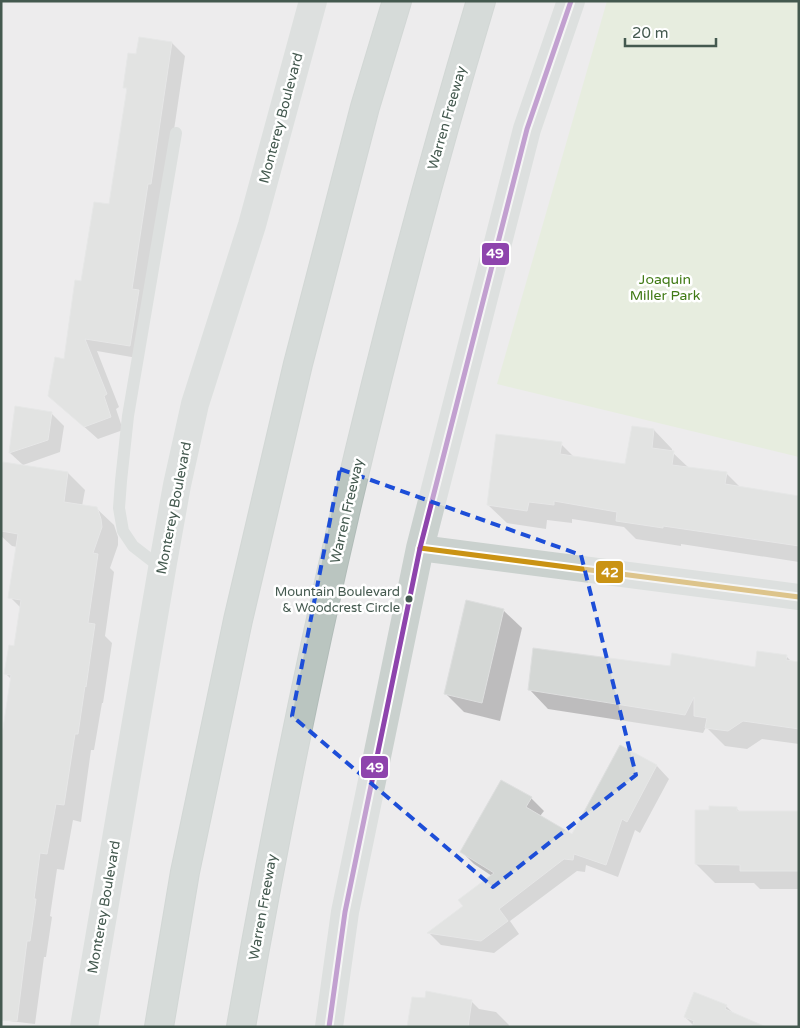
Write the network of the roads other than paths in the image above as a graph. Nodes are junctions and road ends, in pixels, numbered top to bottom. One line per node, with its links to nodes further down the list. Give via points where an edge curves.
1 (313, 1): 7 (street, Monterey Boulevard, via 252,225 195,404)
2 (397, 1): 10 (highway, via 365,107 298,364 238,620 185,872)
3 (481, 1): 11 (highway, Warren Freeway, via 443,128 365,431 317,637)
4 (571, 1): 6 (street, via 527,129)
5 (176, 134): 7 (lane, via 128,416 119,508 123,531 133,546 151,560)
6 (420, 548): 8 (street); 12 (street, via 345,912)
7 (163, 563): 9 (street, Monterey Boulevard)
8 (799, 597)
9 (84, 1027)
10 (159, 1027)
11 (241, 1027)
12 (328, 1027)

